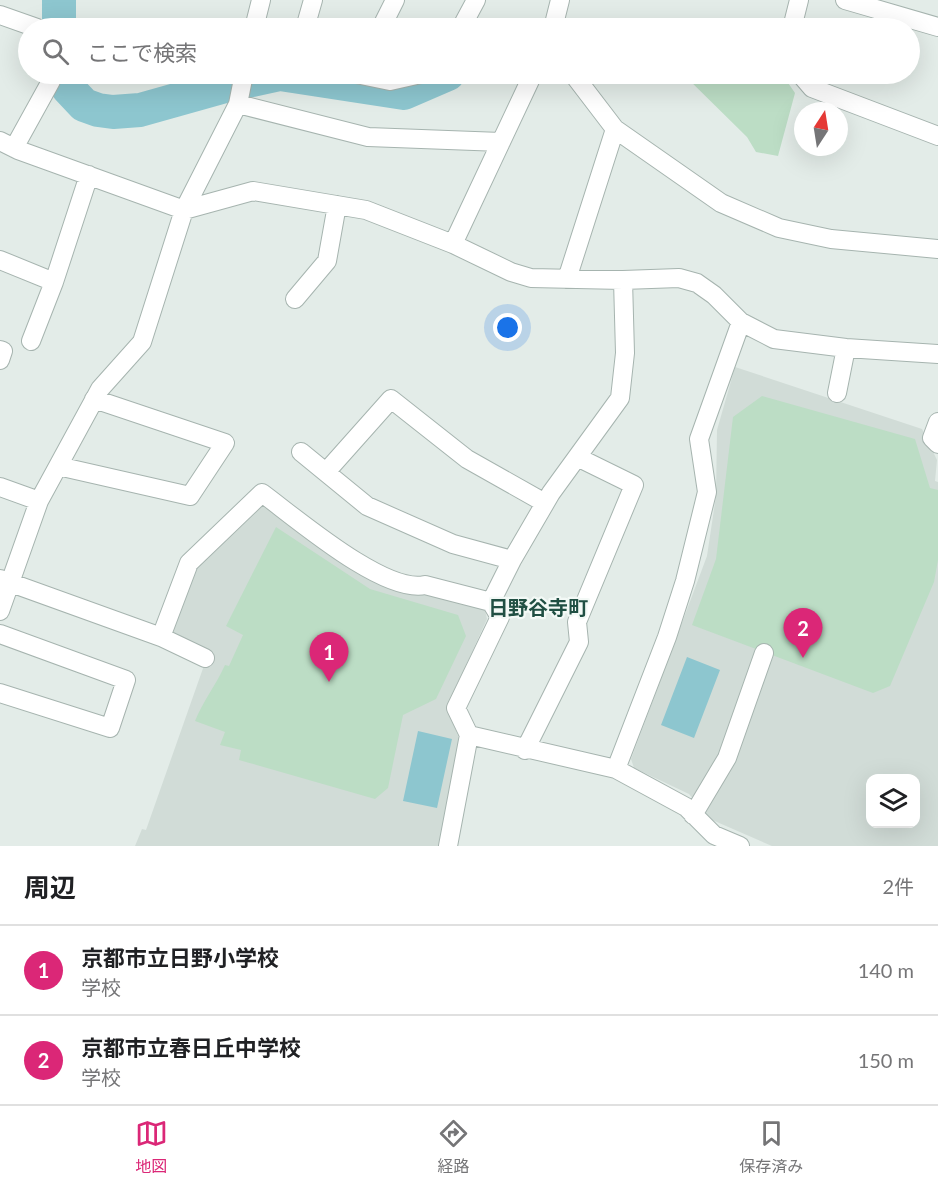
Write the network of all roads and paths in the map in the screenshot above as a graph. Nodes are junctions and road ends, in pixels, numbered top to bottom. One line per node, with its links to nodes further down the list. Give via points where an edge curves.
1 (313, 0): 10 (street)
2 (395, 0): 11 (street)
3 (476, 0): 12 (street)
4 (560, 0): 13 (street)
5 (799, 0): 14 (street)
6 (845, 0): 15 (street)
7 (259, 1): 9 (street)
8 (0, 15): 16 (street)
9 (256, 18)
10 (308, 18)
11 (386, 18)
12 (466, 18)
13 (556, 18)
14 (794, 18)
15 (907, 18)
16 (18, 21)
17 (920, 22): 18 (street)
18 (938, 27)
19 (49, 84): 28 (street)
20 (242, 84): 24 (street)
21 (528, 84): 27 (street)
22 (581, 84): 25 (street)
23 (809, 84): 26 (street)
24 (238, 104): 27 (street, via 368,137); 31 (street)
25 (615, 129): 33 (street, via 721,203 779,228 831,239); 35 (street)
26 (938, 136)
27 (501, 142): 32 (street)
28 (7, 145): 29 (street)
29 (89, 175): 31 (street); 37 (street)
30 (337, 205): 31 (street, via 253,191); 32 (street, via 366,210); 38 (street, via 327,261)
31 (184, 210): 46 (street, via 142,342)
32 (453, 244): 35 (street, via 511,272 531,278)
33 (938, 249)
34 (0, 260): 37 (street)
35 (567, 279): 36 (street)
36 (623, 280): 39 (street, via 679,278 697,283); 50 (street, via 625,353 620,398)
37 (54, 282): 40 (street)
38 (295, 299)
39 (741, 322): 41 (street, via 774,339); 67 (street, via 699,439 707,492 685,580)
40 (31, 341)
41 (846, 348): 43 (street); 45 (street)
42 (0, 350): 44 (street)
43 (938, 354)
44 (0, 360)
45 (837, 393)
46 (94, 399): 51 (street); 51 (street, via 225,443 190,496)
47 (938, 422): 48 (street, via 932,438)
48 (938, 444)
49 (301, 452): 52 (street)
50 (577, 457): 55 (street); 66 (street, via 634,485 576,622 579,642)
51 (58, 466): 54 (street)
52 (326, 472): 55 (street, via 391,399 467,459); 56 (street, via 367,506 394,519 453,544)
53 (0, 487): 54 (street)
54 (39, 501): 57 (street)
55 (545, 503): 56 (street)
56 (512, 560): 58 (street)
57 (5, 581): 59 (street); 61 (street)
58 (491, 602): 61 (street, via 377,576 262,493 189,563); 65 (street, via 500,617 456,708)
59 (0, 611)
60 (0, 634): 64 (street, via 126,680 110,728)
61 (161, 637): 63 (street)
62 (764, 652): 68 (street, via 727,758)
63 (205, 658)
64 (0, 693)
65 (469, 735): 66 (street); 69 (street)
66 (525, 750): 67 (street)
67 (616, 769): 68 (street)
68 (693, 814): 70 (street, via 714,835)
69 (448, 846)
70 (740, 846)

